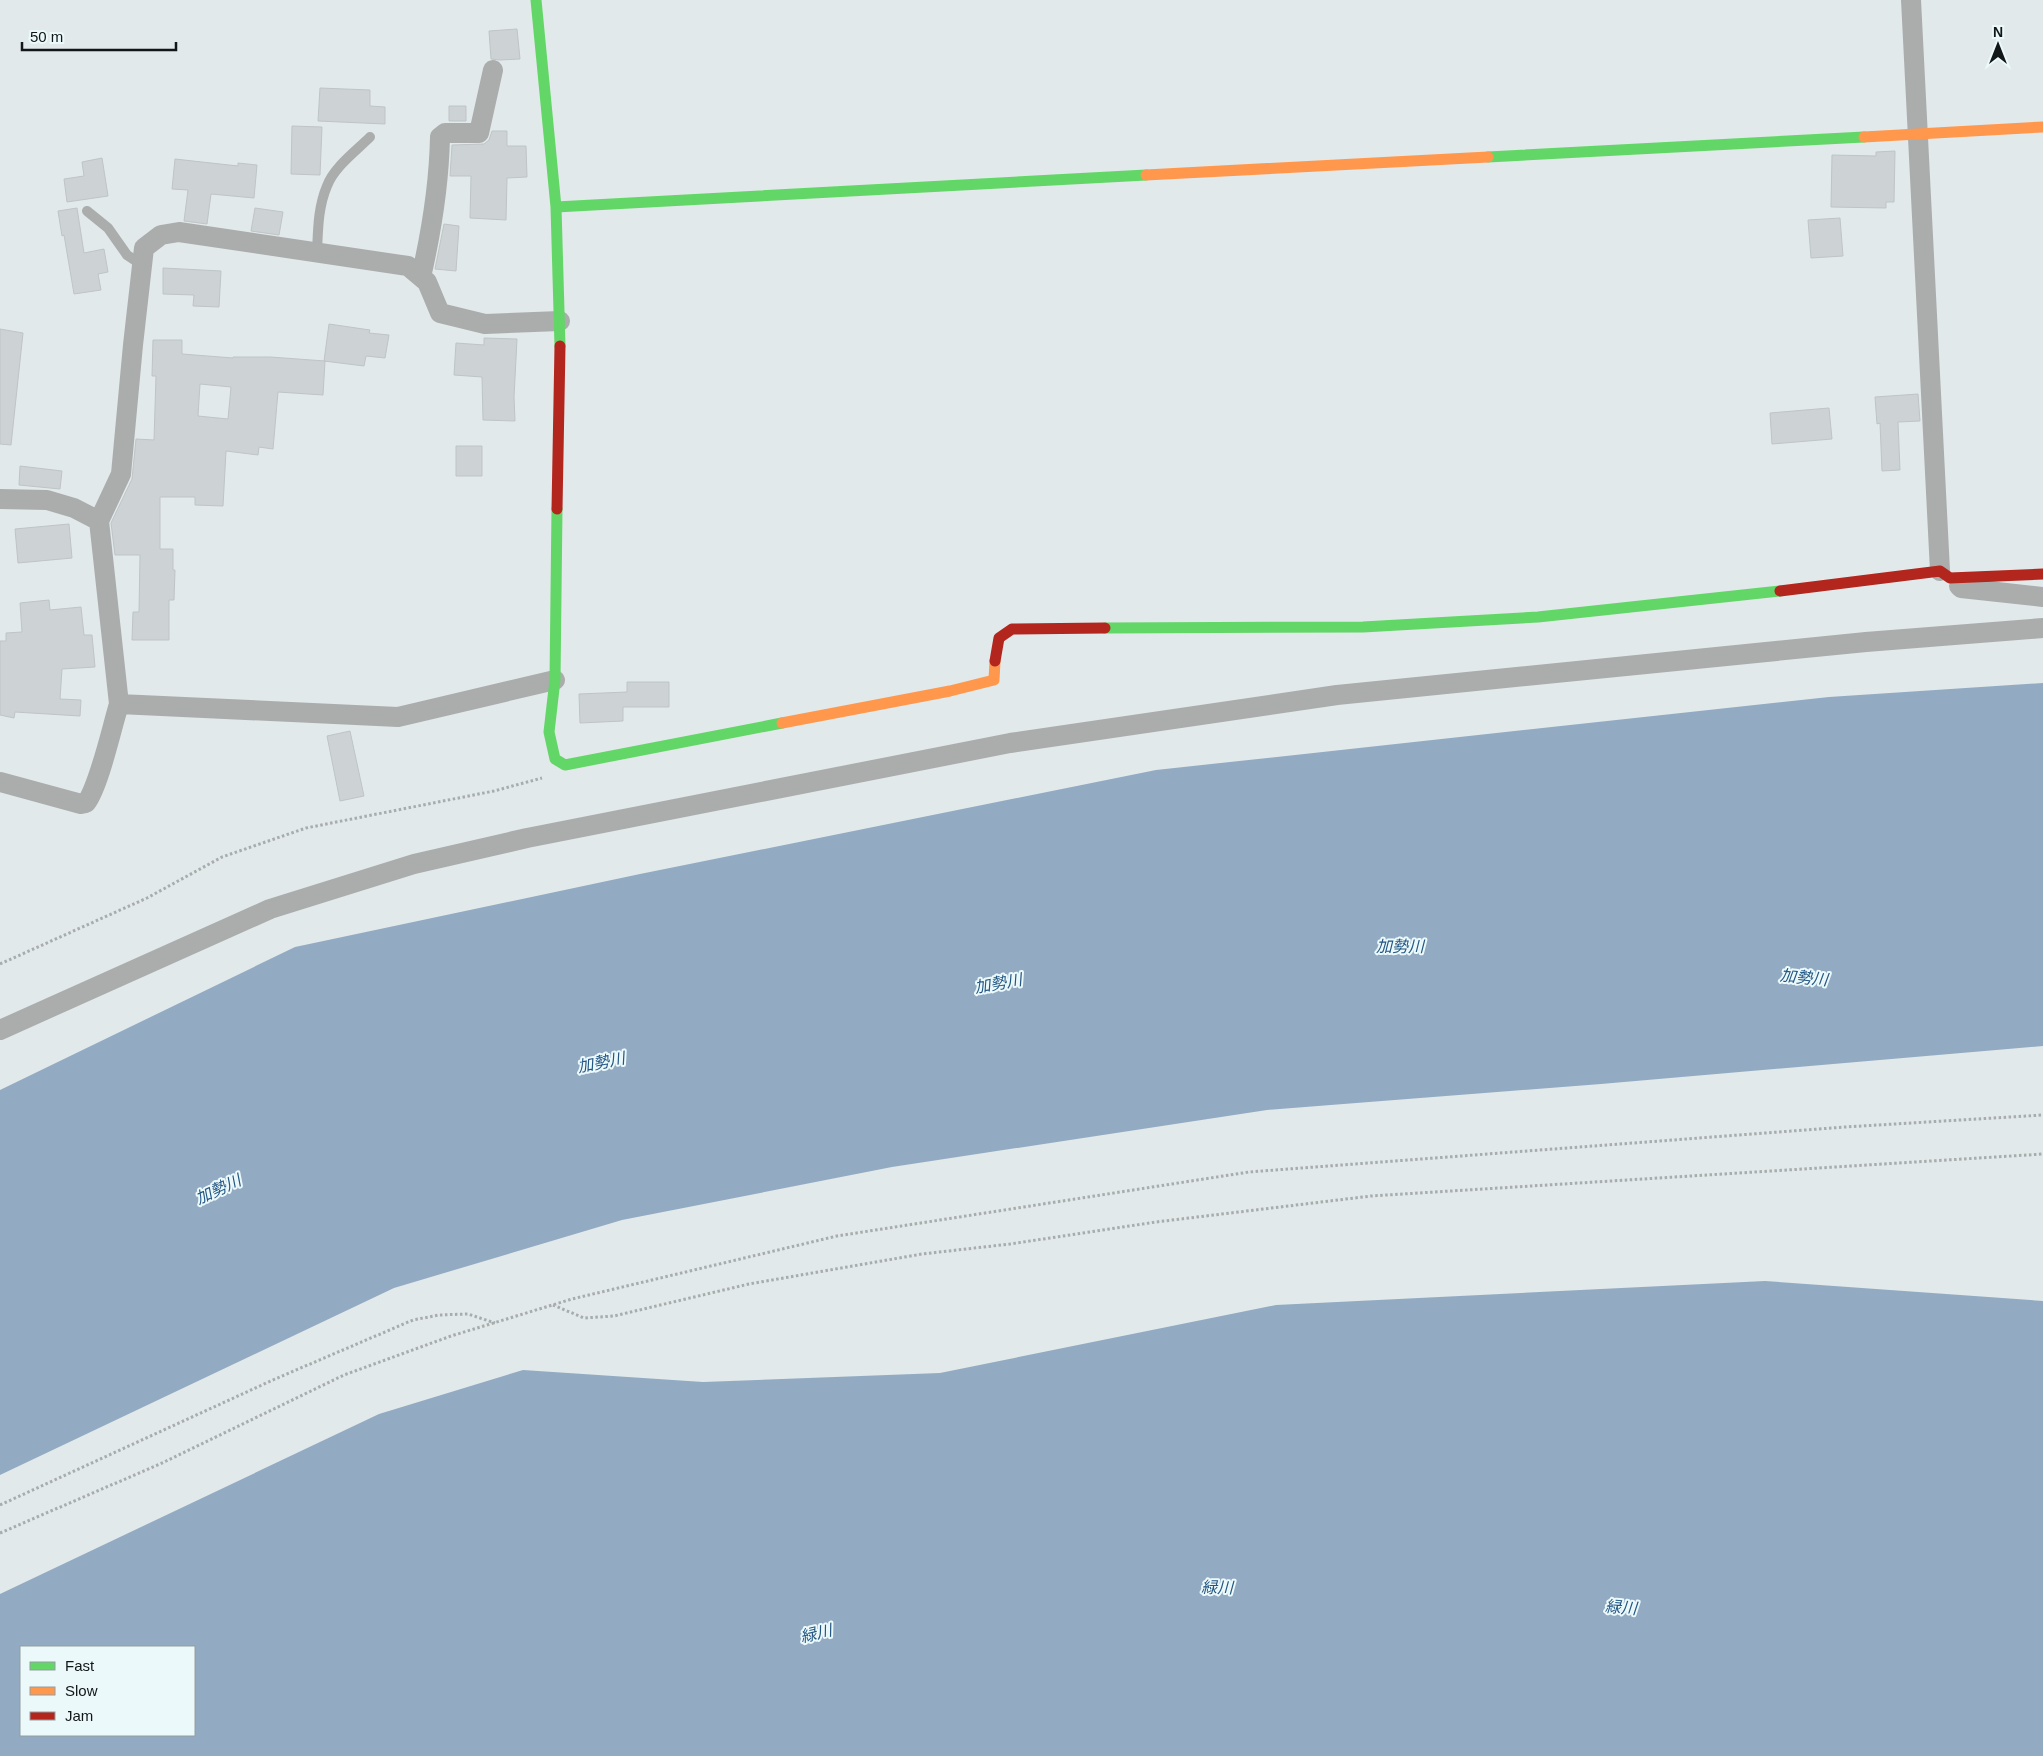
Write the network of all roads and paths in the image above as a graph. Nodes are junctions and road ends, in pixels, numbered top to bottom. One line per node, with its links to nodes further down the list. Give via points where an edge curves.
1 (536, 0): 7 (street)
2 (1911, 0): 5 (street)
3 (494, 70): 11 (street, via 479,133 445,133 440,137 439,179)
4 (2043, 127): 5 (street)
5 (1918, 134): 7 (street); 15 (street)
6 (370, 137): 9 (lane, via 340,166 327,185 320,210)
7 (556, 207): 12 (street)
8 (87, 211): 10 (lane, via 108,228 127,255)
9 (317, 252): 10 (street, via 179,232 161,235 144,248); 11 (street, via 408,266)
10 (142, 264): 14 (street, via 121,474)
11 (421, 277): 12 (street, via 427,282 440,313 484,324)
12 (560, 321): 19 (street)
13 (0, 499): 14 (street, via 47,500 74,508)
14 (99, 521): 20 (street)
15 (1945, 574): 16 (street); 17 (street, via 1961,588); 21 (street, via 1528,617 1363,627 1012,630 999,638 994,680 950,692)
16 (2043, 574)
17 (2043, 597)
18 (2043, 628): 24 (street, via 1866,642 1337,695 1010,743 527,838 414,864 270,909)
19 (555, 680): 20 (street, via 398,717); 21 (street, via 549,732 554,759)
20 (119, 704): 22 (street, via 86,803)
21 (565, 765): 23 (path, via 557,774 494,791 306,828 222,857 147,898)
22 (0, 782)
23 (0, 964)
24 (0, 1030)
25 (2043, 1115): 27 (path, via 1249,1172 836,1236)
26 (2043, 1154): 27 (path, via 1371,1196 922,1254 749,1284 614,1316 584,1318)
27 (553, 1305): 28 (path)
28 (495, 1323): 29 (path, via 468,1314 412,1320 275,1379); 30 (path, via 344,1375 160,1464)
29 (0, 1506)
30 (0, 1533)

